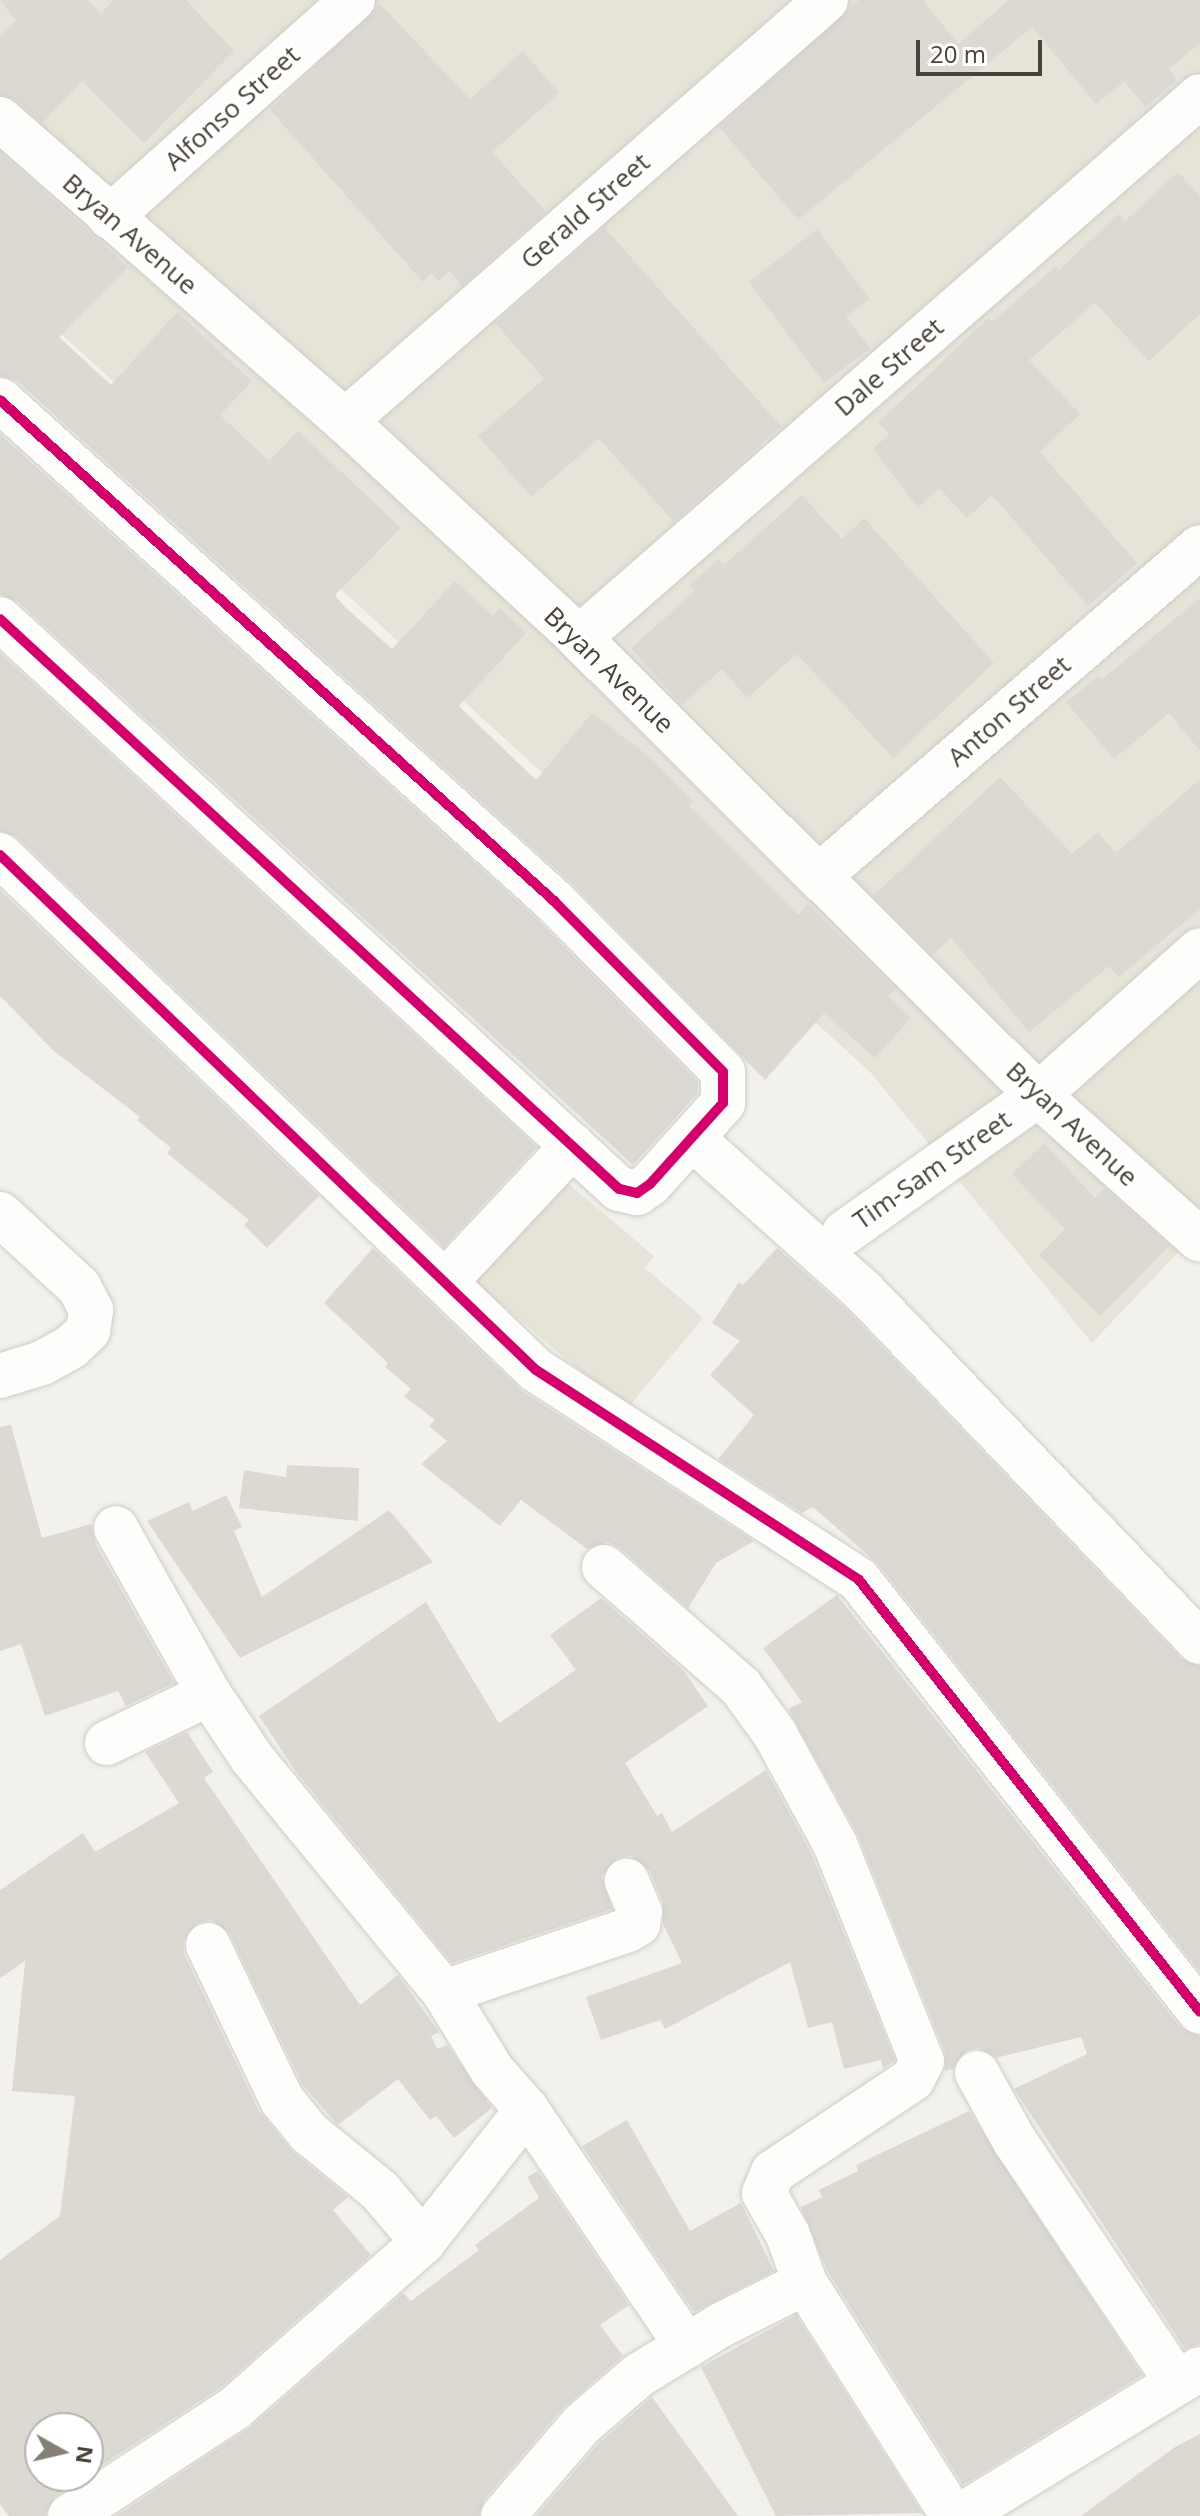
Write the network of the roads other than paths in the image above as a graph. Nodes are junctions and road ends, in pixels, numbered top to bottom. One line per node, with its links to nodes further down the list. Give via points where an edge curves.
1 (353, 0): 5 (street, Alfonso Street)
2 (826, 0): 7 (street, Gerald Street)
3 (1200, 96): 10 (street, Dale Street)
4 (0, 119): 5 (street, Bryan Avenue)
5 (110, 217): 7 (street, Bryan Avenue)
6 (0, 400): 15 (street, via 554,901 723,1072 723,1103)
7 (345, 421): 10 (street, Bryan Avenue)
8 (1200, 547): 12 (street, Anton Street)
9 (0, 619): 16 (street)
10 (579, 638): 12 (street, Bryan Avenue)
11 (0, 855): 20 (street)
12 (819, 876): 14 (street, Bryan Avenue)
13 (1200, 950): 14 (street, Tim-Sam Street)
14 (1038, 1095): 18 (street, Tim-Sam Street); 19 (street, Bryan Avenue)
15 (693, 1139): 16 (street, via 637,1193 619,1189); 24 (street, via 864,1292)
16 (573, 1145): 20 (street)
17 (0, 1214): 21 (street, via 79,1287 91,1310 88,1331 71,1347)
18 (844, 1233)
19 (1200, 1240)
20 (445, 1282): 30 (street, via 536,1370 859,1580)
21 (0, 1376)
22 (116, 1528): 25 (street)
23 (604, 1567): 34 (street, via 741,1687 775,1734 835,1844 922,2061 913,2079 773,2172 765,2183 764,2193 788,2235)
24 (1200, 1642)
25 (209, 1694): 26 (street); 29 (street, via 252,1758)
26 (107, 1743)
27 (627, 1881): 29 (street, via 640,1912 638,1924)
28 (208, 1945): 33 (street, via 282,2100 309,2133 380,2191)
29 (444, 1992): 32 (street, via 492,2070)
30 (1200, 2012)
31 (977, 2073): 36 (street, via 1014,2140)
32 (527, 2110): 33 (street); 35 (street)
33 (423, 2242): 37 (street, via 235,2408)
34 (805, 2283): 35 (street); 39 (street)
35 (687, 2346): 38 (street, via 639,2375 582,2424)
36 (1188, 2375): 40 (street)
37 (70, 2516)
38 (503, 2516)
39 (953, 2516)
40 (960, 2516)

